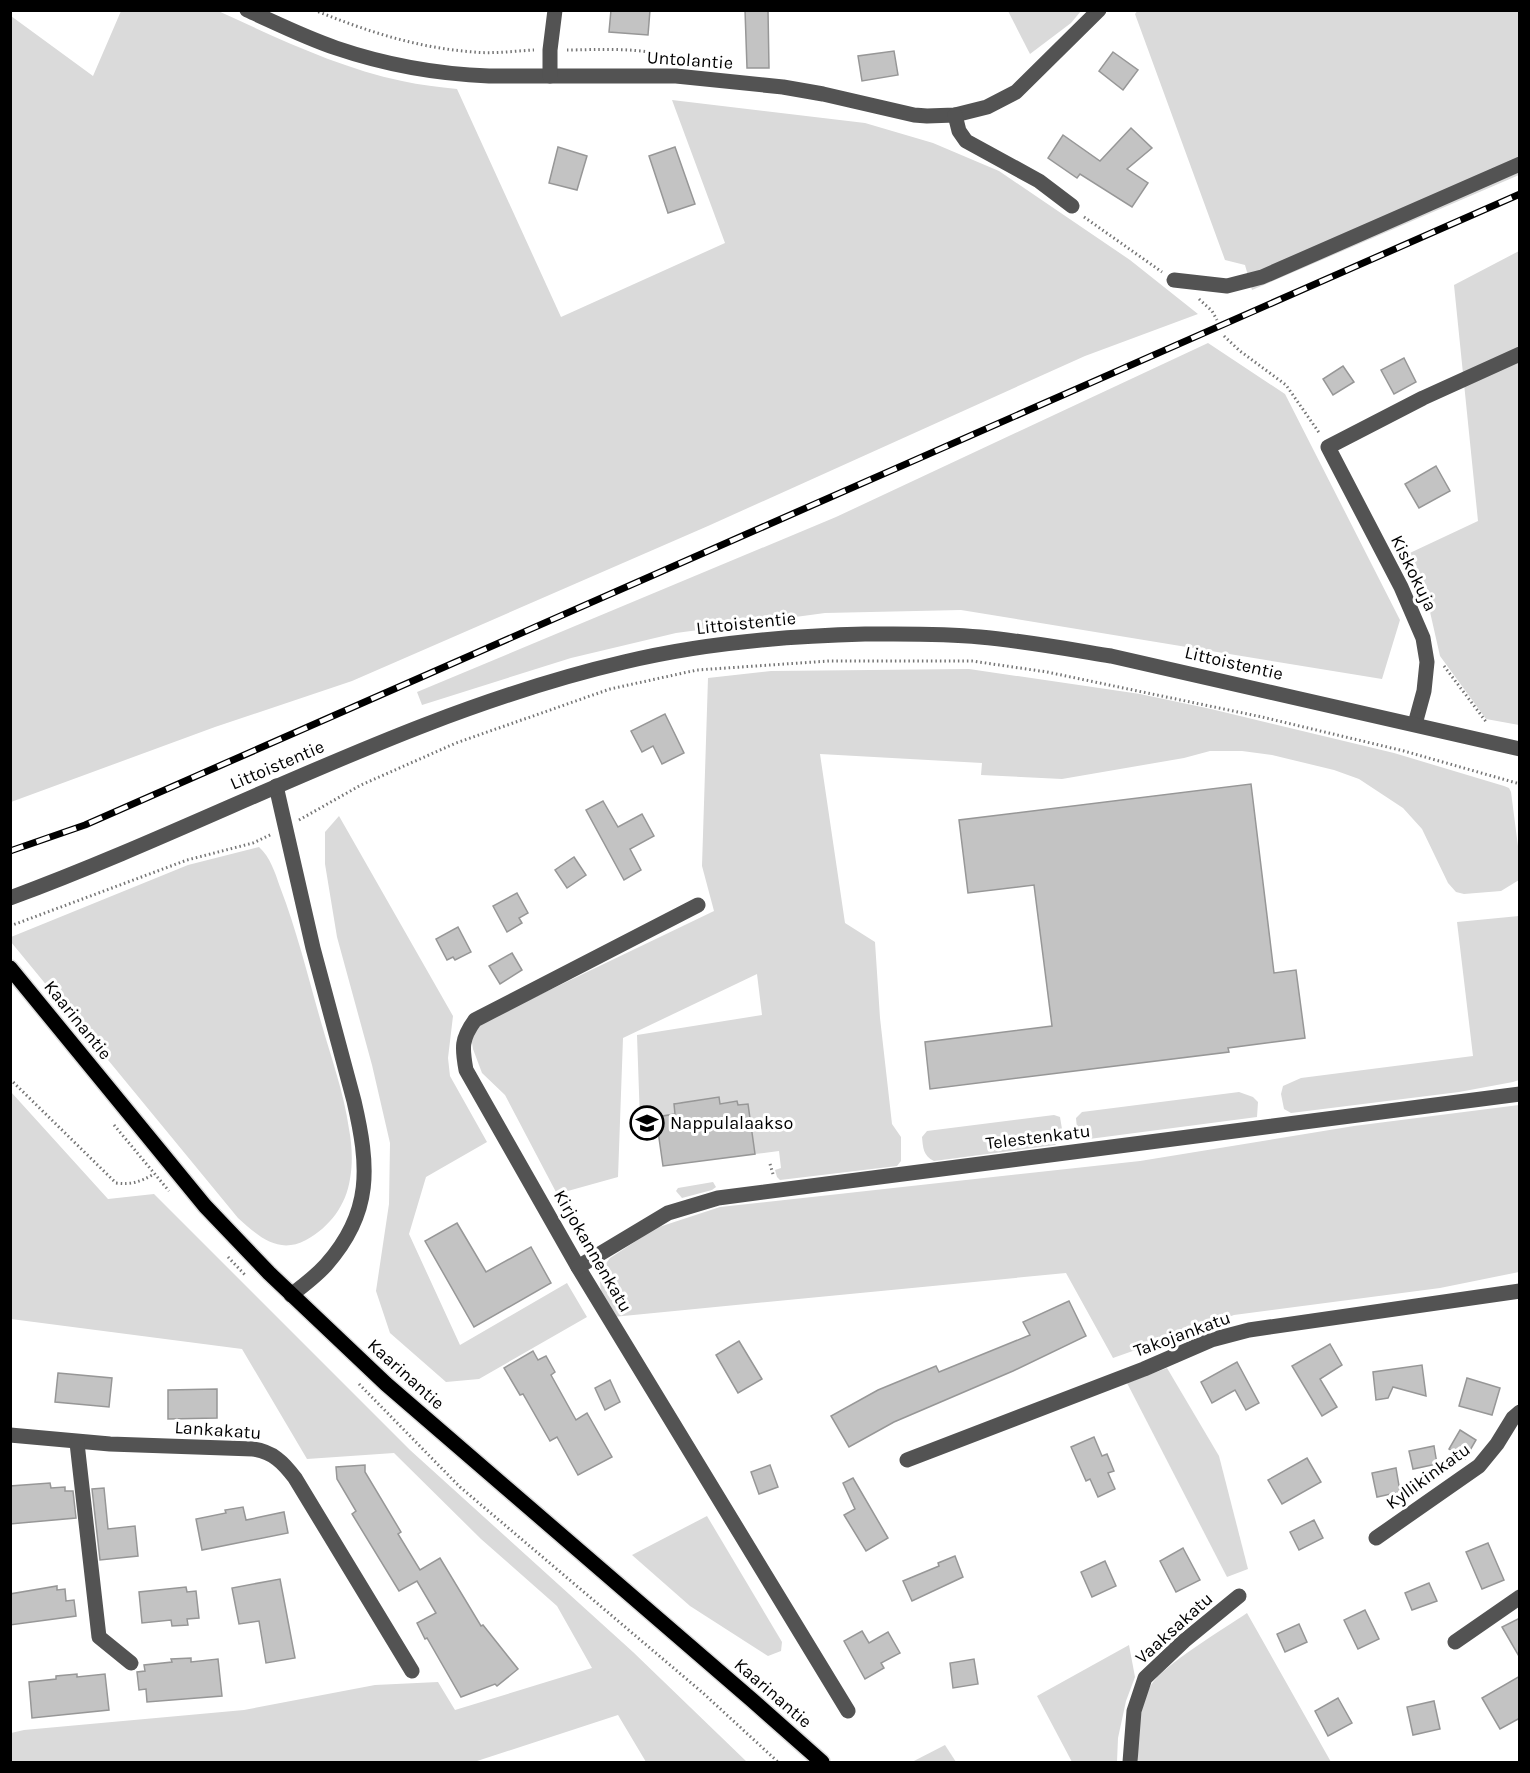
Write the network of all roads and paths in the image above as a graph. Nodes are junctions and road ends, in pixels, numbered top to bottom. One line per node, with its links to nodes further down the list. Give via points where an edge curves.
1 (247, 10): 7 (street, Untolantie, via 334,47 407,68 460,75)
2 (314, 10): 5 (path, via 366,31 442,49)
3 (555, 10): 5 (street)
4 (1099, 10): 8 (street, Untolantie, via 1016,92 987,107)
5 (550, 50): 6 (path, via 643,51 662,54); 7 (street)
6 (675, 63)
7 (550, 76): 8 (street, Untolantie, via 676,76 813,92 914,115)
8 (955, 115): 10 (street, via 966,141 1039,181)
9 (1520, 164): 11 (street, via 1262,277 1227,286)
10 (1072, 206): 11 (path)
11 (1174, 280)
12 (1197, 298): 13 (path)
13 (1217, 320)
14 (1224, 336): 16 (path, via 1286,385)
15 (1520, 354): 16 (street)
16 (1328, 447): 18 (street, Kiskokuja, via 1401,587 1423,638 1427,662)
17 (1443, 665): 19 (path)
18 (1415, 724): 19 (street, Littoistentie); 22 (street, Littoistentie, via 1047,645 936,634 824,635 697,648 573,675 404,733)
19 (1503, 745): 20 (street, Littoistentie)
20 (1520, 749)
21 (1520, 784): 23 (path, via 1274,719 1047,672 972,661 829,661 697,670 609,689 456,743 361,785)
22 (276, 786): 23 (street); 24 (street, Littoistentie)
23 (285, 828): 26 (path, via 253,843 187,860); 35 (street, via 360,1126 365,1172 363,1199 351,1231 325,1266)
24 (10, 898)
25 (698, 905): 32 (street, Kirjokannenkatu, via 475,1020 466,1032 462,1048 466,1070)
26 (10, 926)
27 (11, 969): 35 (main road, Kaarinantie, via 205,1206)
28 (10, 1079): 30 (path, via 116,1183 138,1183 154,1174)
29 (1520, 1094): 32 (street, Telestenkatu, via 718,1198 668,1213)
30 (169, 1191)
31 (223, 1251): 33 (path)
32 (578, 1267): 47 (street, Kirjokannenkatu)
33 (246, 1276)
34 (1520, 1291): 40 (street, Takojankatu, via 1249,1330 1210,1340)
35 (291, 1295): 49 (main road, Kaarinantie, via 386,1384)
36 (354, 1378): 48 (path, via 460,1487)
37 (1520, 1412): 41 (street, Kyllikinkatu, via 1479,1466)
38 (10, 1435): 39 (street, Lankakatu)
39 (77, 1443): 45 (street, via 99,1636); 46 (street, Lankakatu, via 241,1448 274,1455 295,1478)
40 (907, 1460)
41 (1376, 1538)
42 (1239, 1596): 50 (street, Vaaksakatu, via 1145,1678 1134,1711)
43 (1520, 1597): 44 (street)
44 (1455, 1642)
45 (131, 1663)
46 (412, 1671)
47 (848, 1711)
48 (778, 1762)
49 (822, 1762)
50 (1130, 1762)

